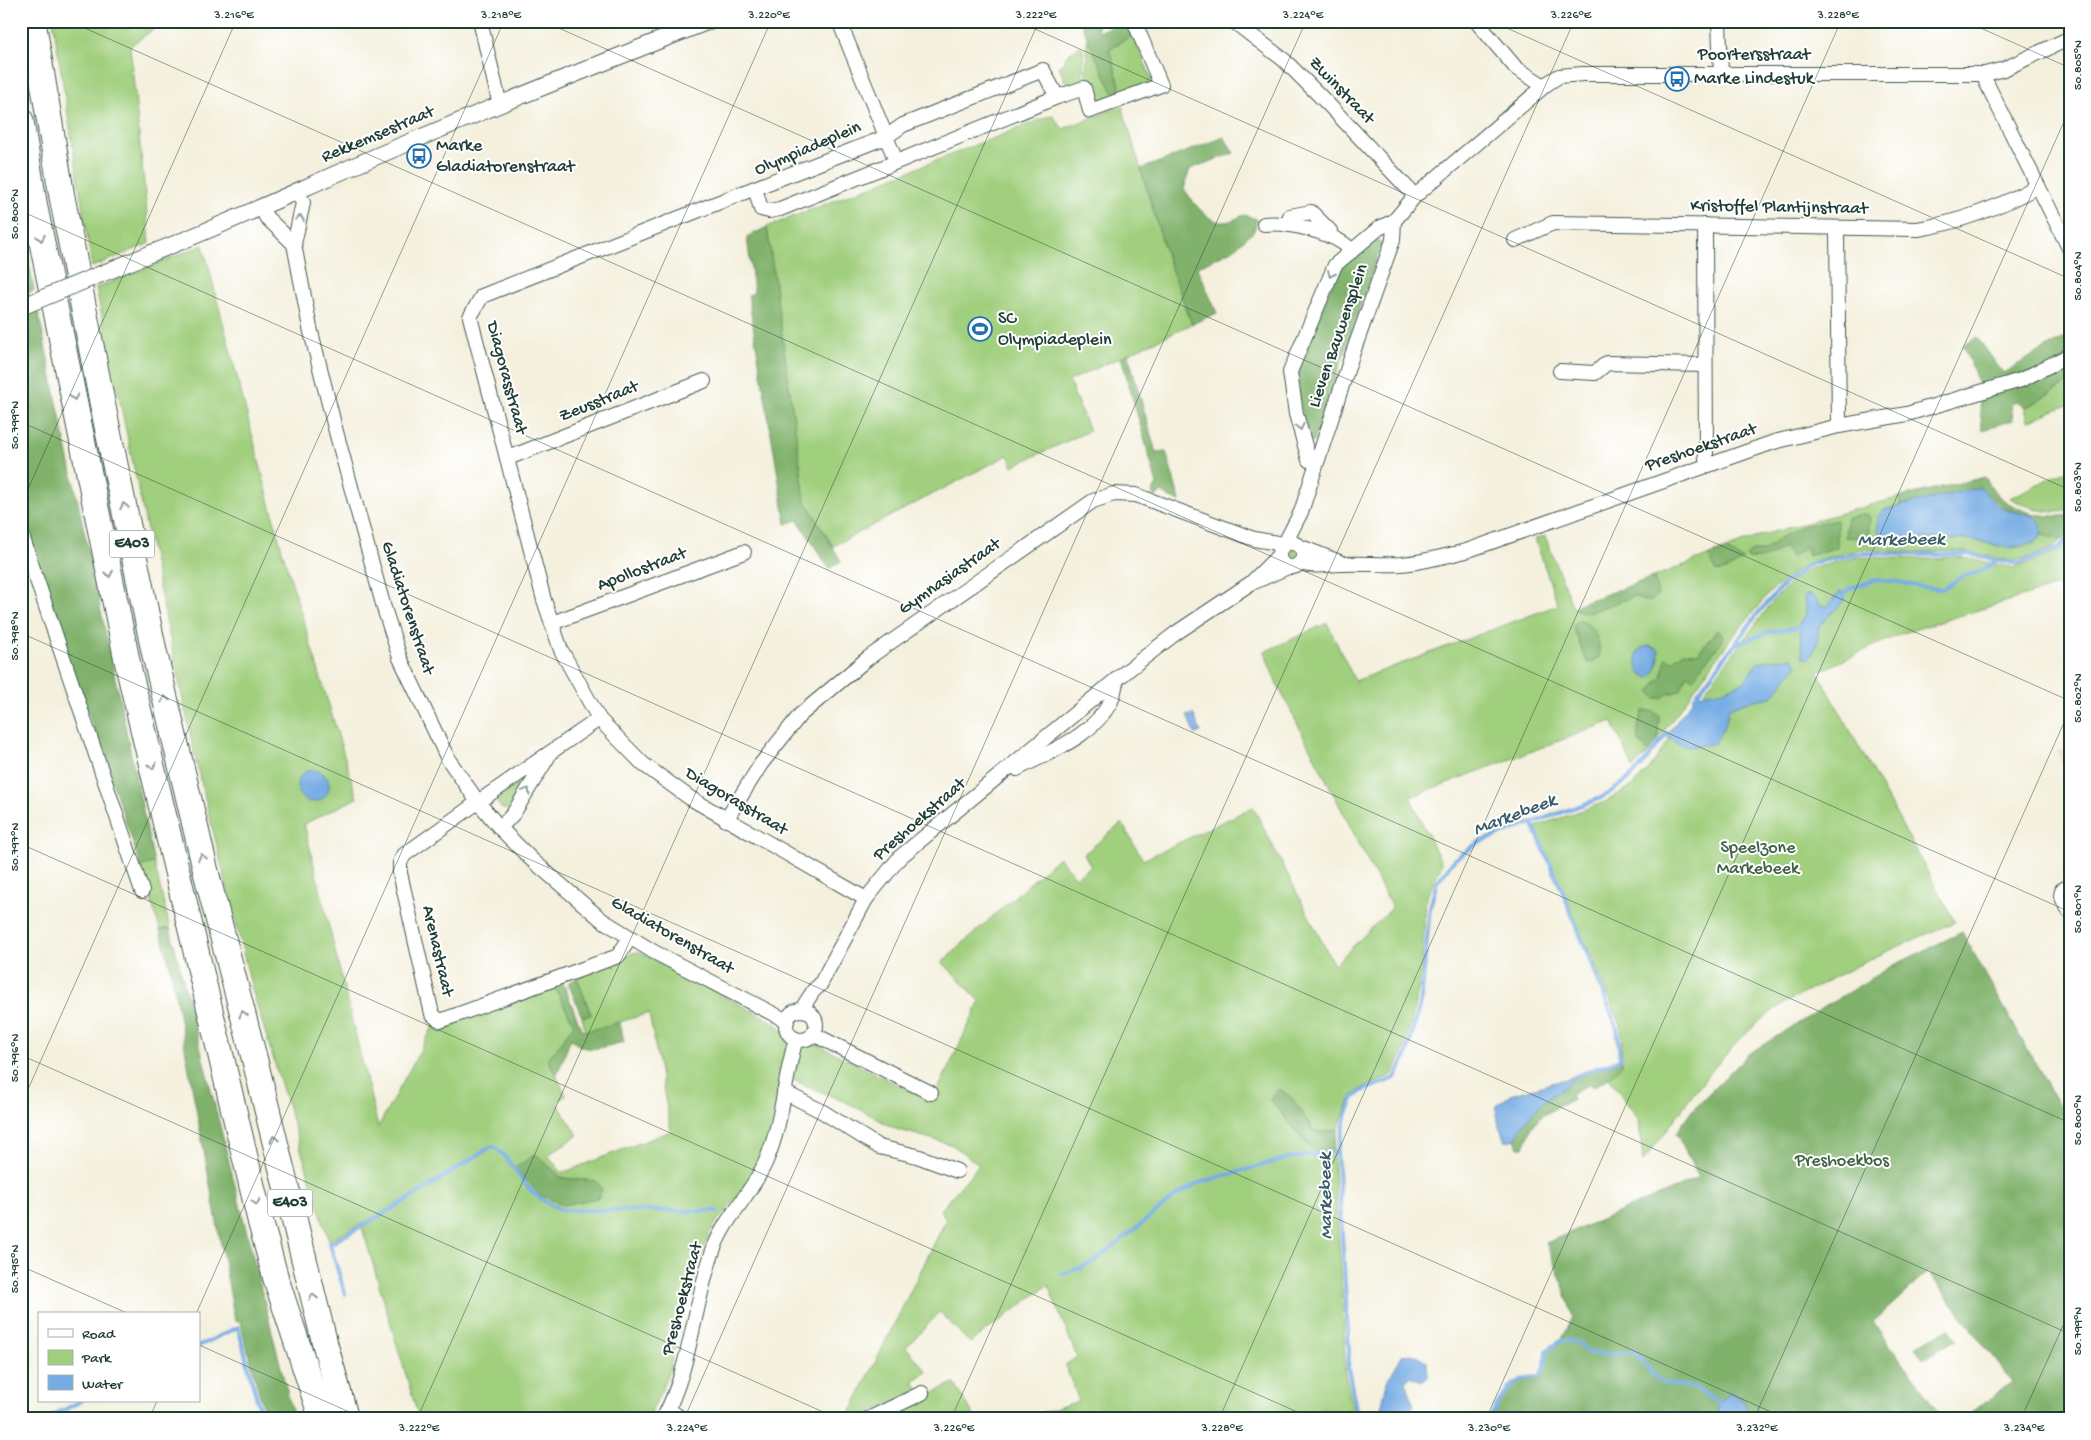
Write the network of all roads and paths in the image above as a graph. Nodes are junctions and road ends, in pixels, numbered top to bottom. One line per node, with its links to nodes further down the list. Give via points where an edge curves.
1 (33, 21): 69 (highway, E403, one-way to 1, via 154,651 62,197)
2 (480, 21): 14 (street)
3 (709, 21): 14 (street, Rekkemsestraat)
4 (838, 21): 16 (street)
5 (1134, 21): 13 (street, Olympiadeplein, via 1161,85 1090,111 1084,88)
6 (1233, 21): 21 (street, Zwinstraat, via 1284,60)
7 (1476, 21): 12 (street, via 1516,68)
8 (1719, 21): 10 (street)
9 (2070, 38): 11 (street, Poortersstraat, via 2004,69)
10 (1721, 74): 11 (street, Poortersstraat); 12 (street, Poortersstraat, via 1583,74 1559,76)
11 (1985, 74): 18 (street, via 1986,82)
12 (1544, 86): 21 (street, Poortersstraat)
13 (1057, 97): 16 (street, Olympiadeplein, via 1043,70 903,126); 17 (street, Olympiadeplein)
14 (500, 105): 20 (street, Rekkemsestraat)
15 (21, 121): 68 (highway, E403, one-way to 68, via 35,208 129,670)
16 (886, 137): 17 (street, Olympiadeplein); 19 (street, Olympiadeplein)
17 (896, 161): 19 (street, Olympiadeplein, via 769,211 761,209)
18 (2038, 186): 26 (street, Kristoffel Plantijnstraat, via 1950,224 1918,229); 29 (street)
19 (755, 188): 37 (street, Diagorasstraat, via 482,296 470,317)
20 (298, 192): 22 (street, Rekkemsestraat); 28 (street, Gladiatorenstraat, one-way to 20, via 302,203)
21 (1415, 196): 23 (street, Lieven Bauwensplein)
22 (262, 208): 28 (street, via 266,217); 31 (street, Rekkemsestraat, bridge)
23 (1394, 221): 30 (street, Lieven Bauwensplein, via 1379,228); 38 (street, Lieven Bauwensplein, via 1393,240)
24 (1264, 224): 30 (street, Lieven Bauwensplein, via 1287,224 1329,236)
25 (1705, 225): 26 (street, Kristoffel Plantijnstraat); 27 (street, Kristoffel Plantijnstraat, via 1553,223); 33 (street)
26 (1837, 228): 36 (street)
27 (1515, 240)
28 (294, 244): 53 (street, Gladiatorenstraat, via 310,328 331,411 381,600 400,658 444,752)
29 (2070, 250)
30 (1352, 251): 38 (street, Lieven Bauwensplein, one-way to 38, via 1336,265 1290,372 1304,446 1309,460)
31 (21, 307)
32 (2070, 355): 36 (street, Preshoekstraat, via 2021,380 1973,395 1907,414)
33 (1704, 365): 34 (street, via 1607,363 1595,373); 39 (street)
34 (1560, 371)
35 (704, 381): 37 (street, Zeusstraat)
36 (1839, 426): 39 (street, Preshoekstraat, via 1774,442)
37 (508, 458): 48 (street, Diagorasstraat)
38 (1316, 462): 40 (street, Lieven Bauwensplein)
39 (1708, 464): 45 (street, Preshoekstraat, via 1466,551 1401,564)
40 (1301, 512): 42 (street, Lieven Bauwensplein); 43 (street, Lieven Bauwensplein)
41 (21, 533): 57 (street)
42 (1300, 547): 43 (street, via 1295,543); 45 (street, Preshoekstraat); 46 (street, via 1303,553)
43 (1281, 549): 46 (street, via 1281,563); 47 (street, Preshoekstraat); 54 (street, Gymnasiastraat, via 1265,550 1254,539 1136,495 1114,494 1093,501 868,658 800,715 761,764)
44 (744, 552): 48 (street, Apollostraat)
45 (1342, 564): 46 (street, Preshoekstraat)
46 (1294, 565): 47 (street, Preshoekstraat)
47 (1251, 583): 49 (street, Preshoekstraat, via 1176,633)
48 (552, 623): 50 (street, Diagorasstraat, via 561,650)
49 (1117, 678): 52 (street, Preshoekstraat); 52 (street, Preshoekstraat, via 1111,701 1097,721 1074,740)
50 (599, 719): 51 (street); 54 (street, Diagorasstraat, via 643,764)
51 (551, 752): 53 (street); 55 (street, one-way to 51, via 513,814)
52 (986, 787): 58 (street, Preshoekstraat, via 900,858)
53 (478, 802): 55 (street, Gladiatorenstraat); 60 (street, Arenastraat, via 404,855 400,863 404,893 435,1018 445,1021 618,956)
54 (726, 820): 58 (street, Diagorasstraat)
55 (500, 828): 60 (street, Gladiatorenstraat, via 571,894)
56 (2066, 888): 59 (street, via 2061,896)
57 (142, 891)
58 (866, 899): 61 (street, Preshoekstraat, via 820,985 820,995)
59 (2070, 912)
60 (630, 938): 62 (street, Gladiatorenstraat)
61 (807, 1013): 62 (street, via 792,1013); 63 (street, via 816,1025)
62 (786, 1021): 64 (street, via 788,1032)
63 (813, 1034): 64 (street, via 805,1039); 66 (street)
64 (796, 1039): 65 (street, Preshoekstraat)
65 (784, 1092): 67 (street, via 879,1147 917,1156); 71 (street, Preshoekstraat, via 767,1160 714,1247 683,1372)
66 (931, 1093)
67 (957, 1171)
68 (276, 1278): 72 (highway, via 291,1368); 73 (highway, E403)
69 (324, 1344): 74 (highway, E403); 75 (highway, via 353,1391)
70 (922, 1394): 77 (street)
71 (666, 1414): 76 (street, Preshoekstraat)
72 (305, 1419)
73 (322, 1419)
74 (346, 1419)
75 (362, 1419)
76 (682, 1419)
77 (868, 1419)

